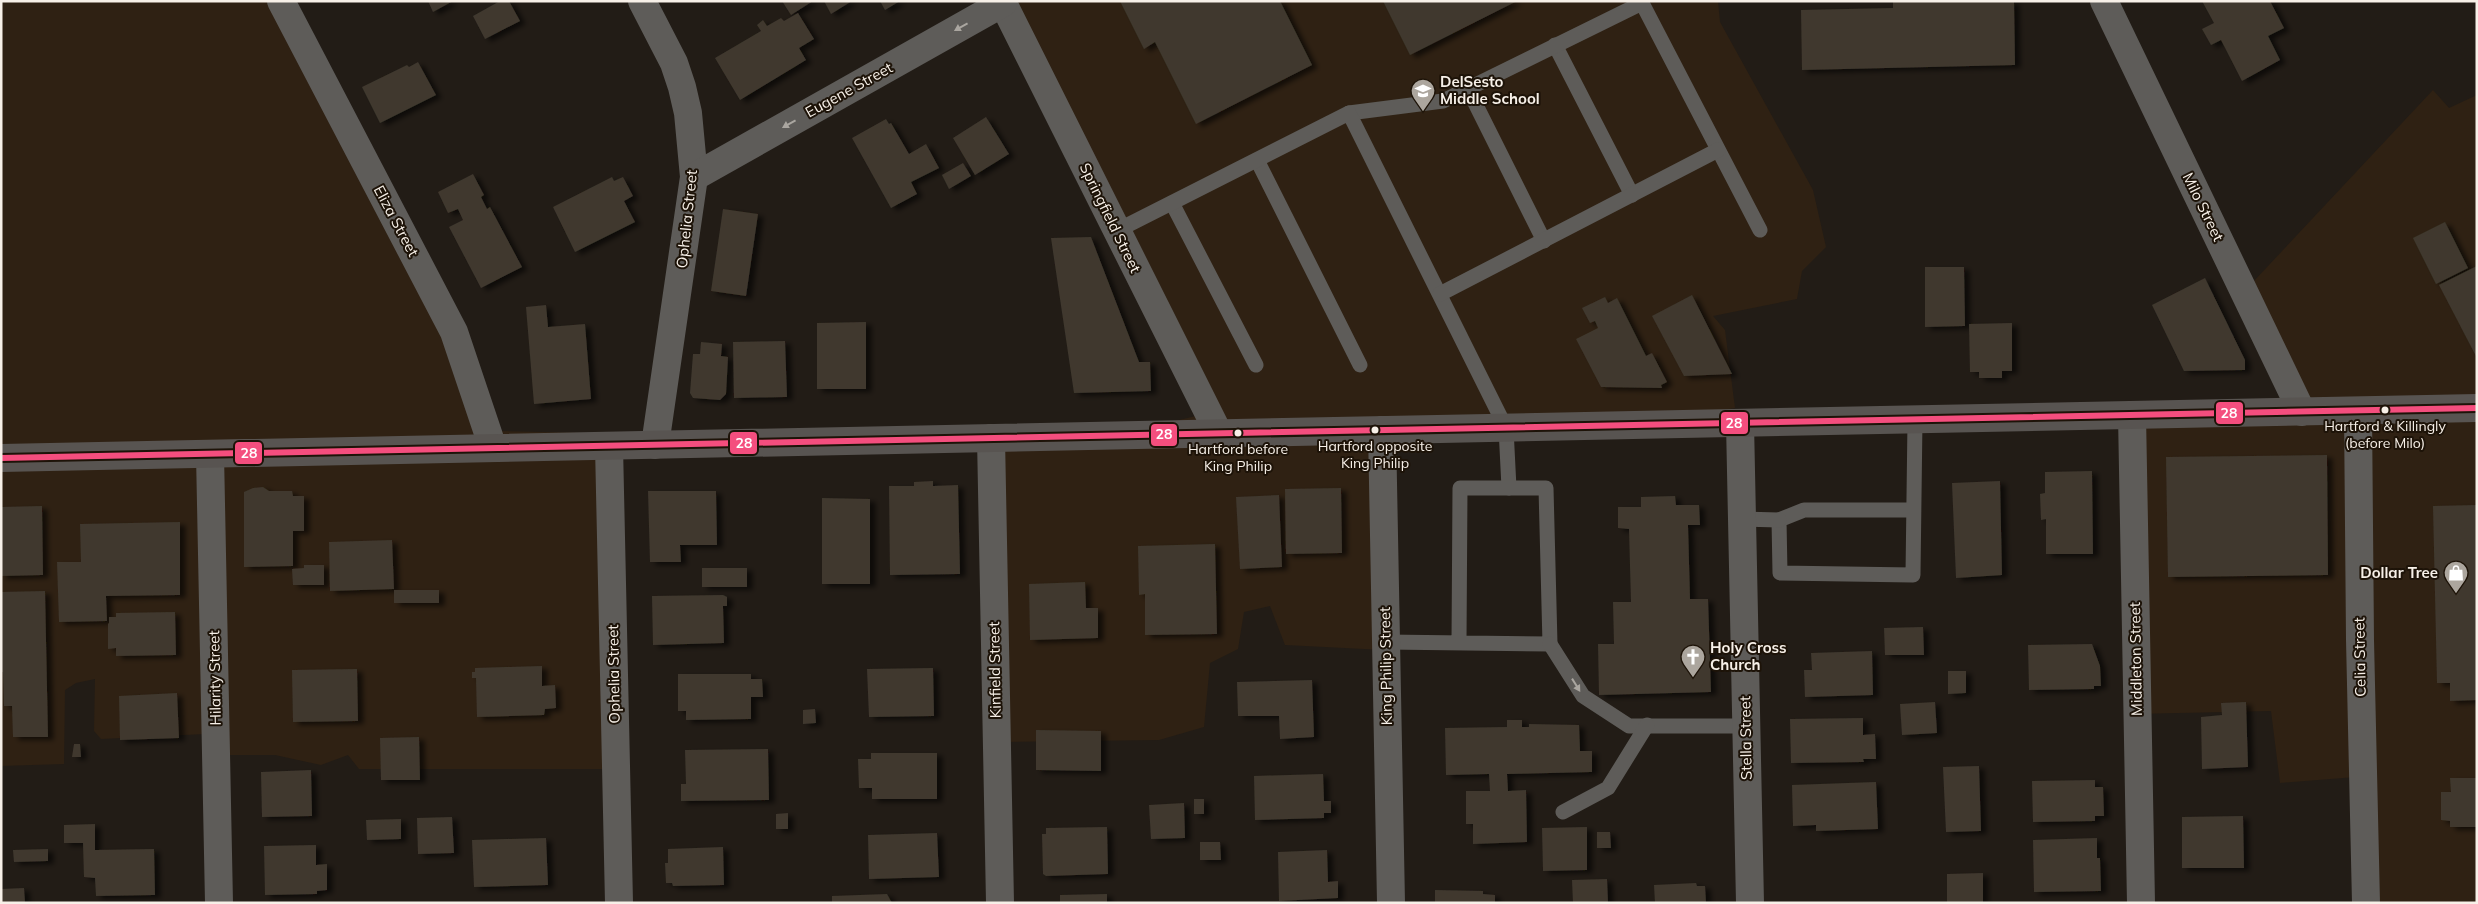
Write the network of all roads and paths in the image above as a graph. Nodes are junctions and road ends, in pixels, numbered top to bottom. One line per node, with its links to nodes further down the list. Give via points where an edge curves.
1 (281, 1): 32 (street, Eliza Street, via 454,332)
2 (642, 1): 11 (street, Ophelia Street, via 674,63 682,87 688,113)
3 (2104, 1): 22 (street, Milo Street)
4 (1003, 2): 11 (street, Eugene Street, one-way to 11); 15 (street, Springfield Street)
5 (1642, 2): 6 (lane); 9 (lane)
6 (1556, 45): 7 (lane); 12 (lane)
7 (1468, 89): 8 (lane, via 1443,101); 16 (lane)
8 (1349, 113): 10 (lane); 17 (lane)
9 (1718, 150): 12 (lane); 14 (lane)
10 (1257, 160): 13 (lane); 18 (lane)
11 (694, 177): 30 (street, Ophelia Street)
12 (1632, 195): 16 (lane)
13 (1172, 203): 15 (lane); 19 (lane)
14 (1760, 230)
15 (1116, 231): 28 (street, Springfield Street)
16 (1544, 241): 17 (lane)
17 (1440, 294): 26 (lane)
18 (1360, 364)
19 (1256, 365)
20 (2477, 408): 21 (main road)
21 (2358, 411): 22 (main road); 51 (street, Celia Street)
22 (2302, 412): 23 (main road)
23 (2132, 415): 24 (main road); 50 (street, Middleton Street)
24 (1915, 420): 25 (main road); 36 (lane)
25 (1740, 423): 26 (main road); 37 (street, Stella Street)
26 (1506, 428): 27 (main road); 35 (lane)
27 (1382, 430): 28 (main road); 39 (street, King Philip Street)
28 (1219, 434): 29 (main road)
29 (990, 438): 30 (main road); 47 (street, Kinfield Street)
30 (655, 445): 31 (main road)
31 (609, 446): 32 (main road); 46 (street, Ophelia Street)
32 (492, 448): 33 (main road)
33 (210, 454): 34 (main road); 45 (street, Hilarity Street)
34 (1, 458)
35 (1509, 488): 40 (lane, via 1460,488); 41 (lane, via 1546,488)
36 (1913, 510): 38 (lane, via 1804,510); 38 (lane, via 1913,576 1780,573)
37 (1742, 519): 38 (lane); 43 (street, Stella Street)
38 (1779, 520)
39 (1386, 642): 40 (lane); 48 (street, King Philip Street)
40 (1459, 642): 41 (lane)
41 (1550, 644): 42 (lane, one-way to 42, via 1583,696 1629,726)
42 (1646, 726): 43 (lane); 44 (lane, via 1608,788)
43 (1746, 726): 49 (street, Stella Street)
44 (1563, 812)
45 (219, 903)
46 (619, 903)
47 (1000, 903)
48 (1391, 903)
49 (1750, 903)
50 (2141, 903)
51 (2366, 903)

